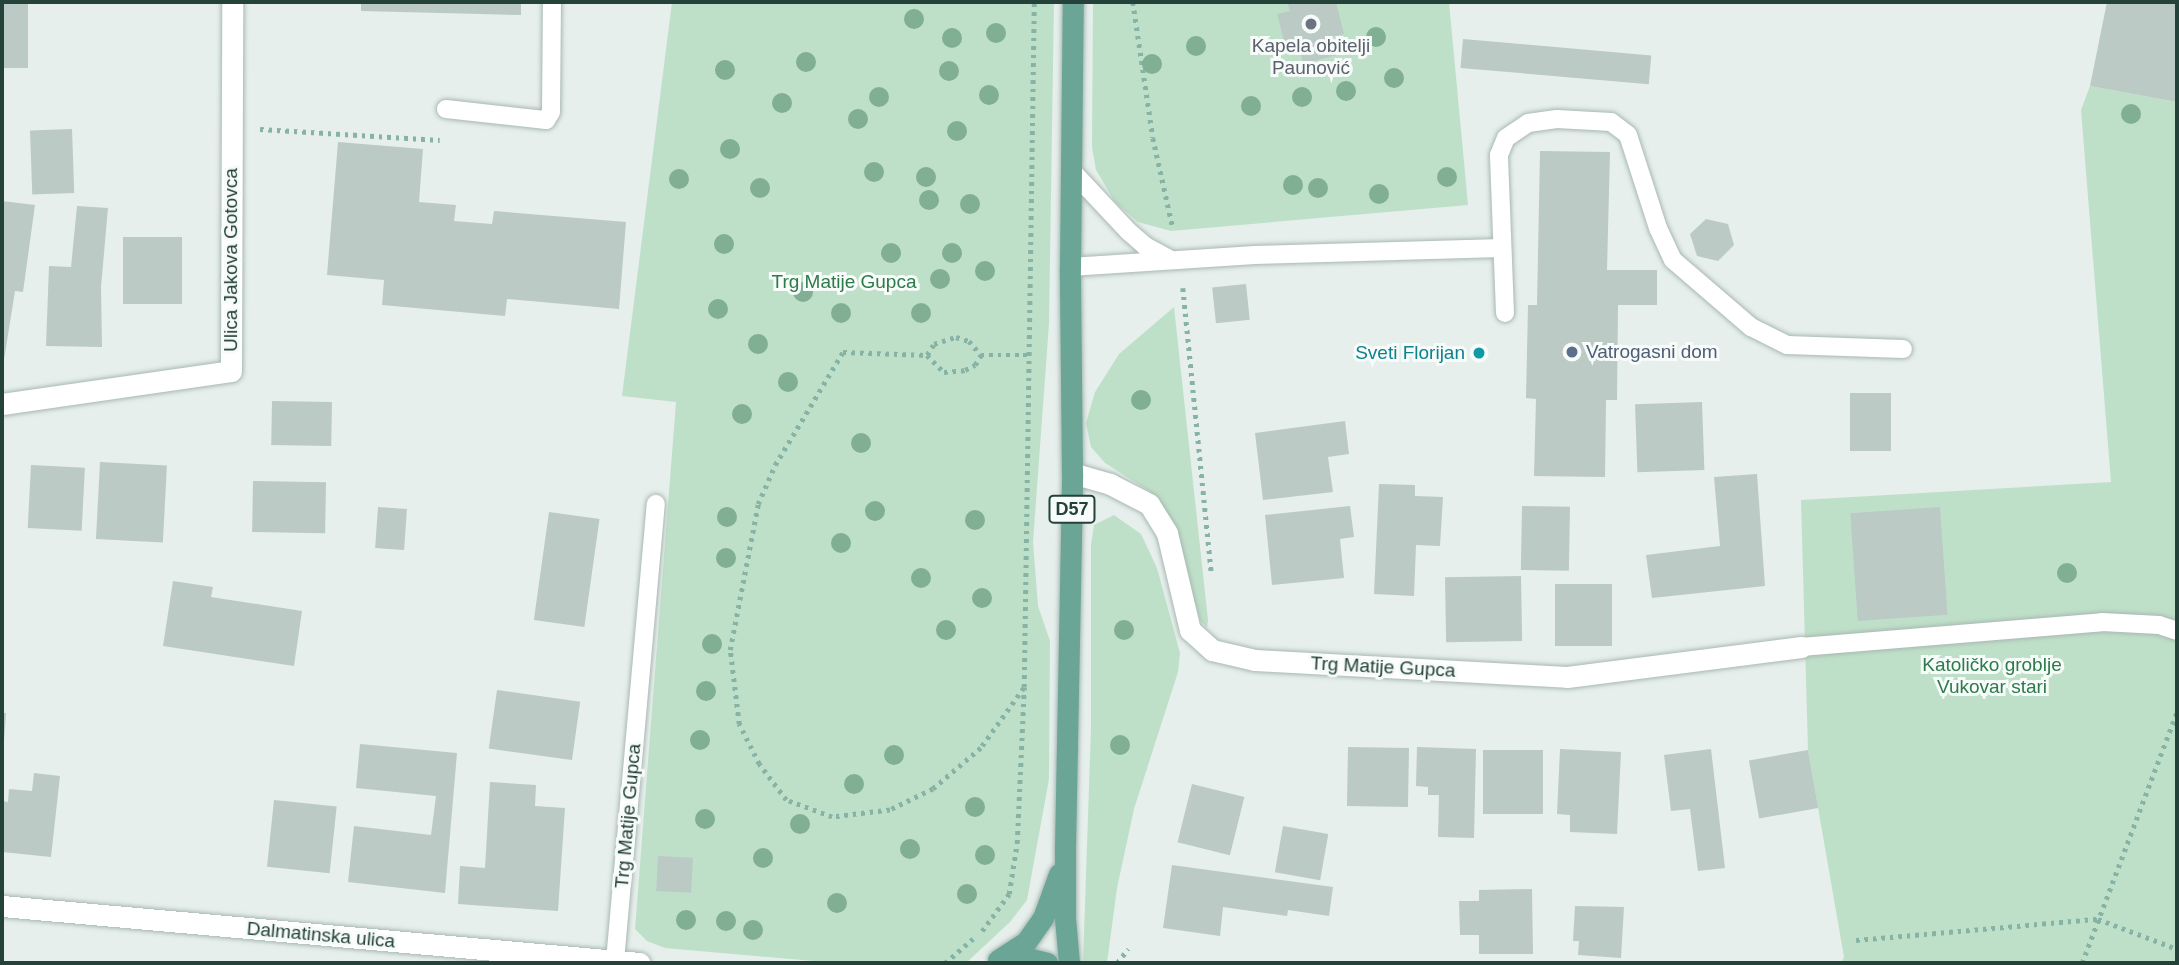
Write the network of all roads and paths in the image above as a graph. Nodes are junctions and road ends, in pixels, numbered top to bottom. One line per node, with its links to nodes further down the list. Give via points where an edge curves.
1 (232, 2): 7 (street, Ulica Jakova Gotovca)
2 (552, 2): 6 (lane, via 551,112 546,120)
3 (1034, 2): 16 (path)
4 (1073, 2): 8 (main road, D57)
5 (1133, 2): 10 (path)
6 (446, 109): 7 (path, via 444,140)
7 (232, 127): 17 (street, Ulica Jakova Gotovca, via 231,371)
8 (1071, 170): 10 (lane, via 1145,246); 11 (main road, D57)
9 (1502, 248): 10 (lane); 12 (lane); 13 (lane, via 1499,156 1506,138 1528,123 1557,119 1611,122 1628,135 1673,260 1751,327 1787,345)
10 (1175, 260): 11 (lane); 20 (path)
11 (1070, 267): 18 (main road, D57)
12 (1505, 313)
13 (1903, 349)
14 (927, 355): 15 (path, via 944,372 975,365); 15 (path, via 934,344 956,337 968,341); 23 (path, via 843,352 775,465 758,504 730,650 739,724 759,764 786,800 832,817 890,810 933,789 981,748)
15 (981, 355): 16 (path)
16 (1028, 355): 23 (path)
17 (2, 404)
18 (1072, 474): 22 (street, Trg Matije Gupca, via 1110,484 1149,504 1167,533 1190,630 1212,650 1255,660 1567,677); 25 (main road, D57)
19 (656, 504): 31 (lane, Trg Matije Gupca)
20 (1212, 580)
21 (2177, 631): 22 (lane, via 2159,625 2102,622)
22 (1801, 647)
23 (1024, 687): 34 (path, via 1014,876 1009,894 980,934)
24 (2177, 712): 27 (path)
25 (1065, 848): 32 (main road, D57, via 1043,918 1026,942); 36 (main road, D57)
26 (2, 906): 31 (street, Dalmatinska ulica)
27 (2098, 919): 28 (path); 30 (path); 38 (path)
28 (1856, 940)
29 (1128, 949): 37 (path)
30 (2177, 949)
31 (615, 961): 33 (street, Dalmatinska ulica)
32 (995, 962): 35 (main road, D57, via 1019,956)
33 (639, 963)
34 (945, 963)
35 (1047, 963)
36 (1069, 963)
37 (1117, 963)
38 (2082, 963)

